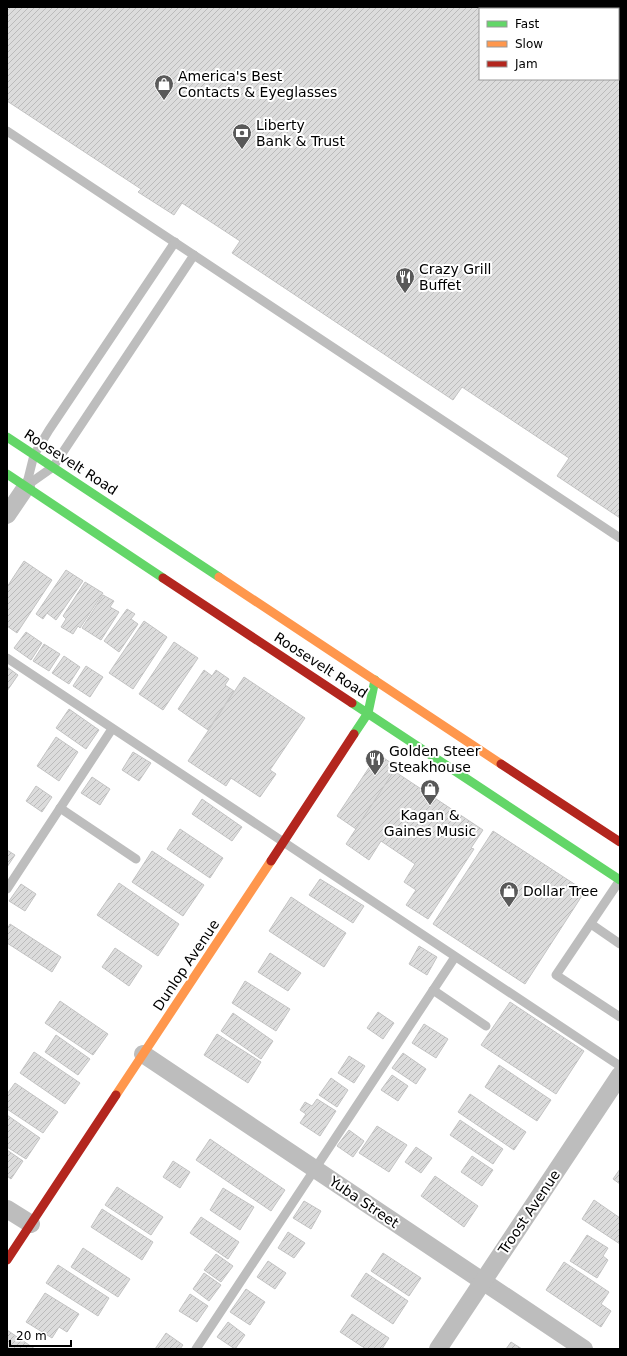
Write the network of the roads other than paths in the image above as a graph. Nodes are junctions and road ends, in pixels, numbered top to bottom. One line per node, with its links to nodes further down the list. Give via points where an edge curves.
1 (7, 131): 2 (lane)
2 (175, 242): 3 (lane); 5 (lane)
3 (194, 255): 6 (lane); 10 (lane)
4 (7, 437): 5 (main road, Roosevelt Road)
5 (34, 455): 6 (main road, Roosevelt Road); 8 (lane)
6 (53, 467): 8 (lane); 12 (main road, Roosevelt Road)
7 (7, 474): 8 (main road, Roosevelt Road)
8 (26, 487): 9 (street); 13 (main road, Roosevelt Road)
9 (7, 515)
10 (620, 538)
11 (7, 658): 14 (lane)
12 (375, 680): 13 (main road, Dunlop Avenue); 17 (main road, Roosevelt Road)
13 (368, 713): 16 (main road, Dunlop Avenue); 19 (main road, Roosevelt Road)
14 (112, 729): 15 (lane); 16 (lane)
15 (60, 808): 18 (lane); 20 (lane)
16 (284, 842): 23 (lane); 27 (main road, Dunlop Avenue)
17 (620, 842)
18 (136, 859)
19 (620, 880): 21 (lane)
20 (7, 889)
21 (590, 924): 22 (lane); 25 (lane, via 556,975)
22 (620, 944)
23 (455, 957): 24 (lane); 28 (lane)
24 (433, 990): 26 (lane); 30 (lane)
25 (620, 1017)
26 (486, 1026)
27 (143, 1054): 30 (street, Yuba Street); 32 (main road, Dunlop Avenue)
28 (620, 1066)
29 (620, 1075): 34 (street, Troost Avenue)
30 (315, 1169): 34 (street, Yuba Street); 35 (lane)
31 (7, 1209): 32 (street)
32 (31, 1224): 33 (main road, Dunlop Avenue)
33 (7, 1260)
34 (483, 1281): 36 (street, Troost Avenue); 37 (street, Yuba Street)
35 (196, 1349)
36 (438, 1349)
37 (584, 1349)

